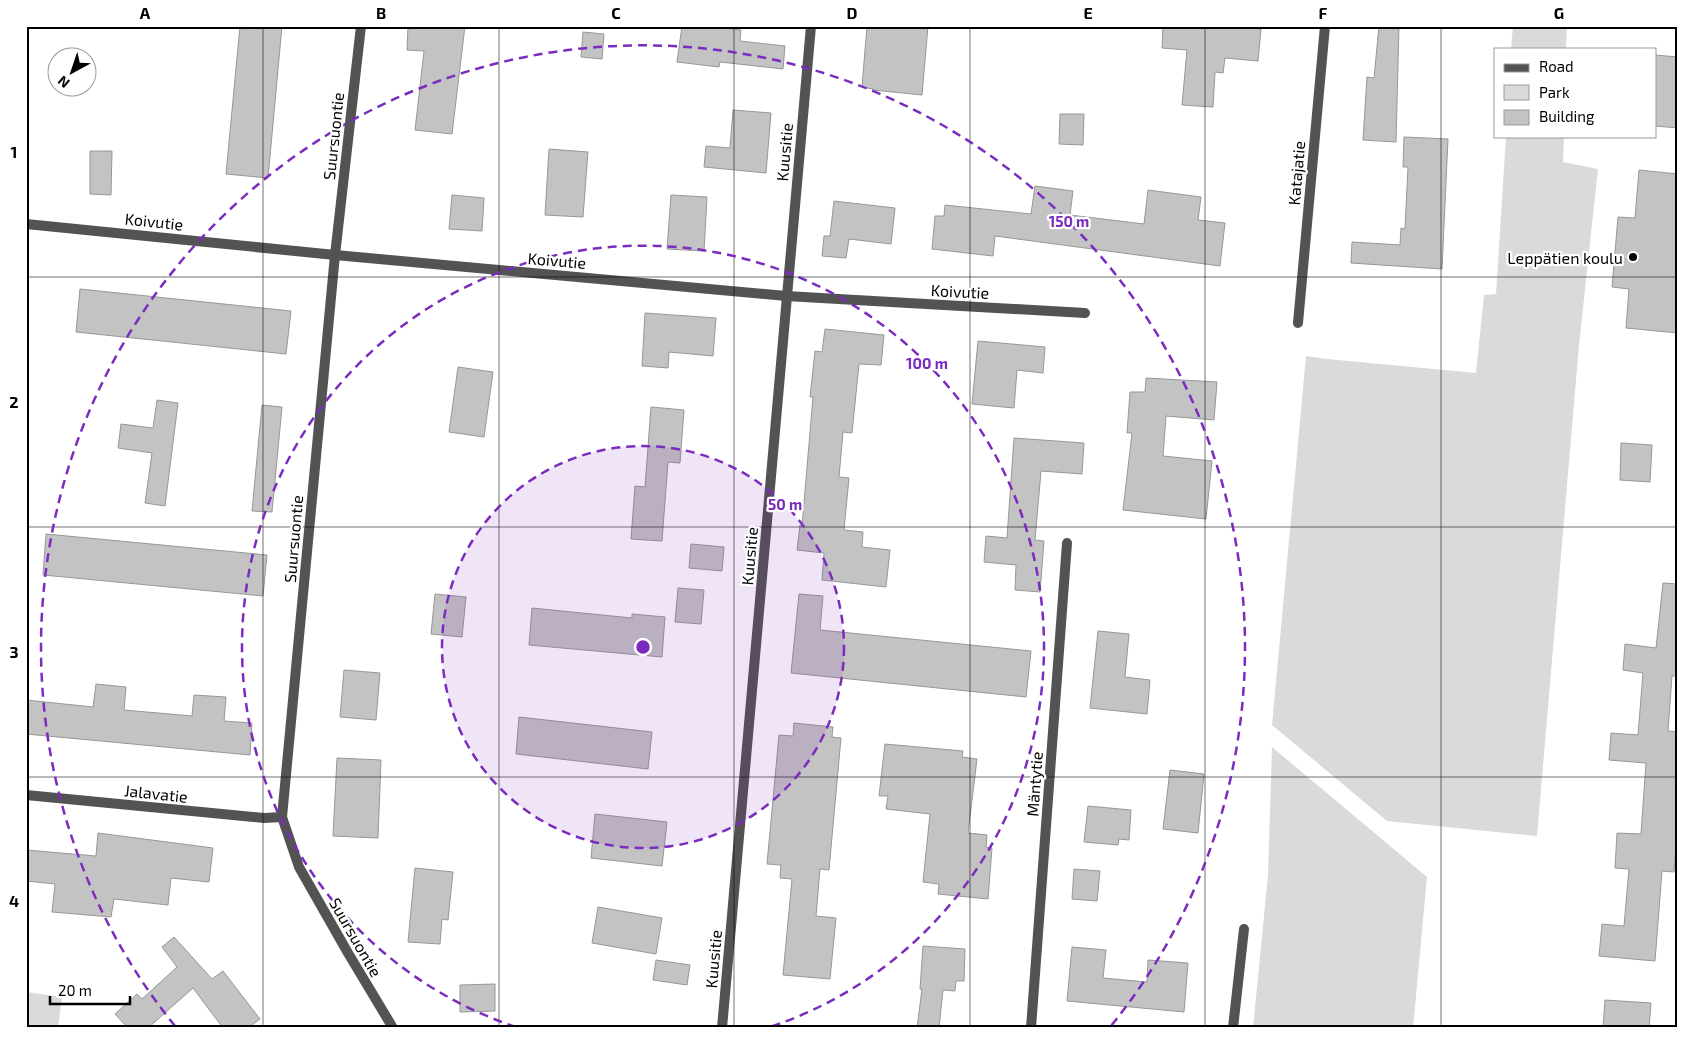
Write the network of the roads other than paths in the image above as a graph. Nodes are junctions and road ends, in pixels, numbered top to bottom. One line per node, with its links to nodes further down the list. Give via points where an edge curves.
1 (361, 26): 5 (street, Suursuontie)
2 (811, 26): 6 (street, Kuusitie)
3 (1325, 26): 8 (street, Katajatie)
4 (26, 224): 5 (street, Koivutie)
5 (335, 255): 6 (street, Koivutie); 11 (street, Suursuontie)
6 (786, 296): 7 (street, Koivutie); 14 (street, Kuusitie)
7 (1085, 314)
8 (1298, 323)
9 (1067, 543): 15 (street, Mäntytie)
10 (26, 795): 11 (street, Jalavatie, via 264,818)
11 (282, 817): 13 (street, Suursuontie, via 299,867)
12 (1244, 929): 16 (street)
13 (394, 1028)
14 (722, 1028)
15 (1031, 1028)
16 (1233, 1028)

